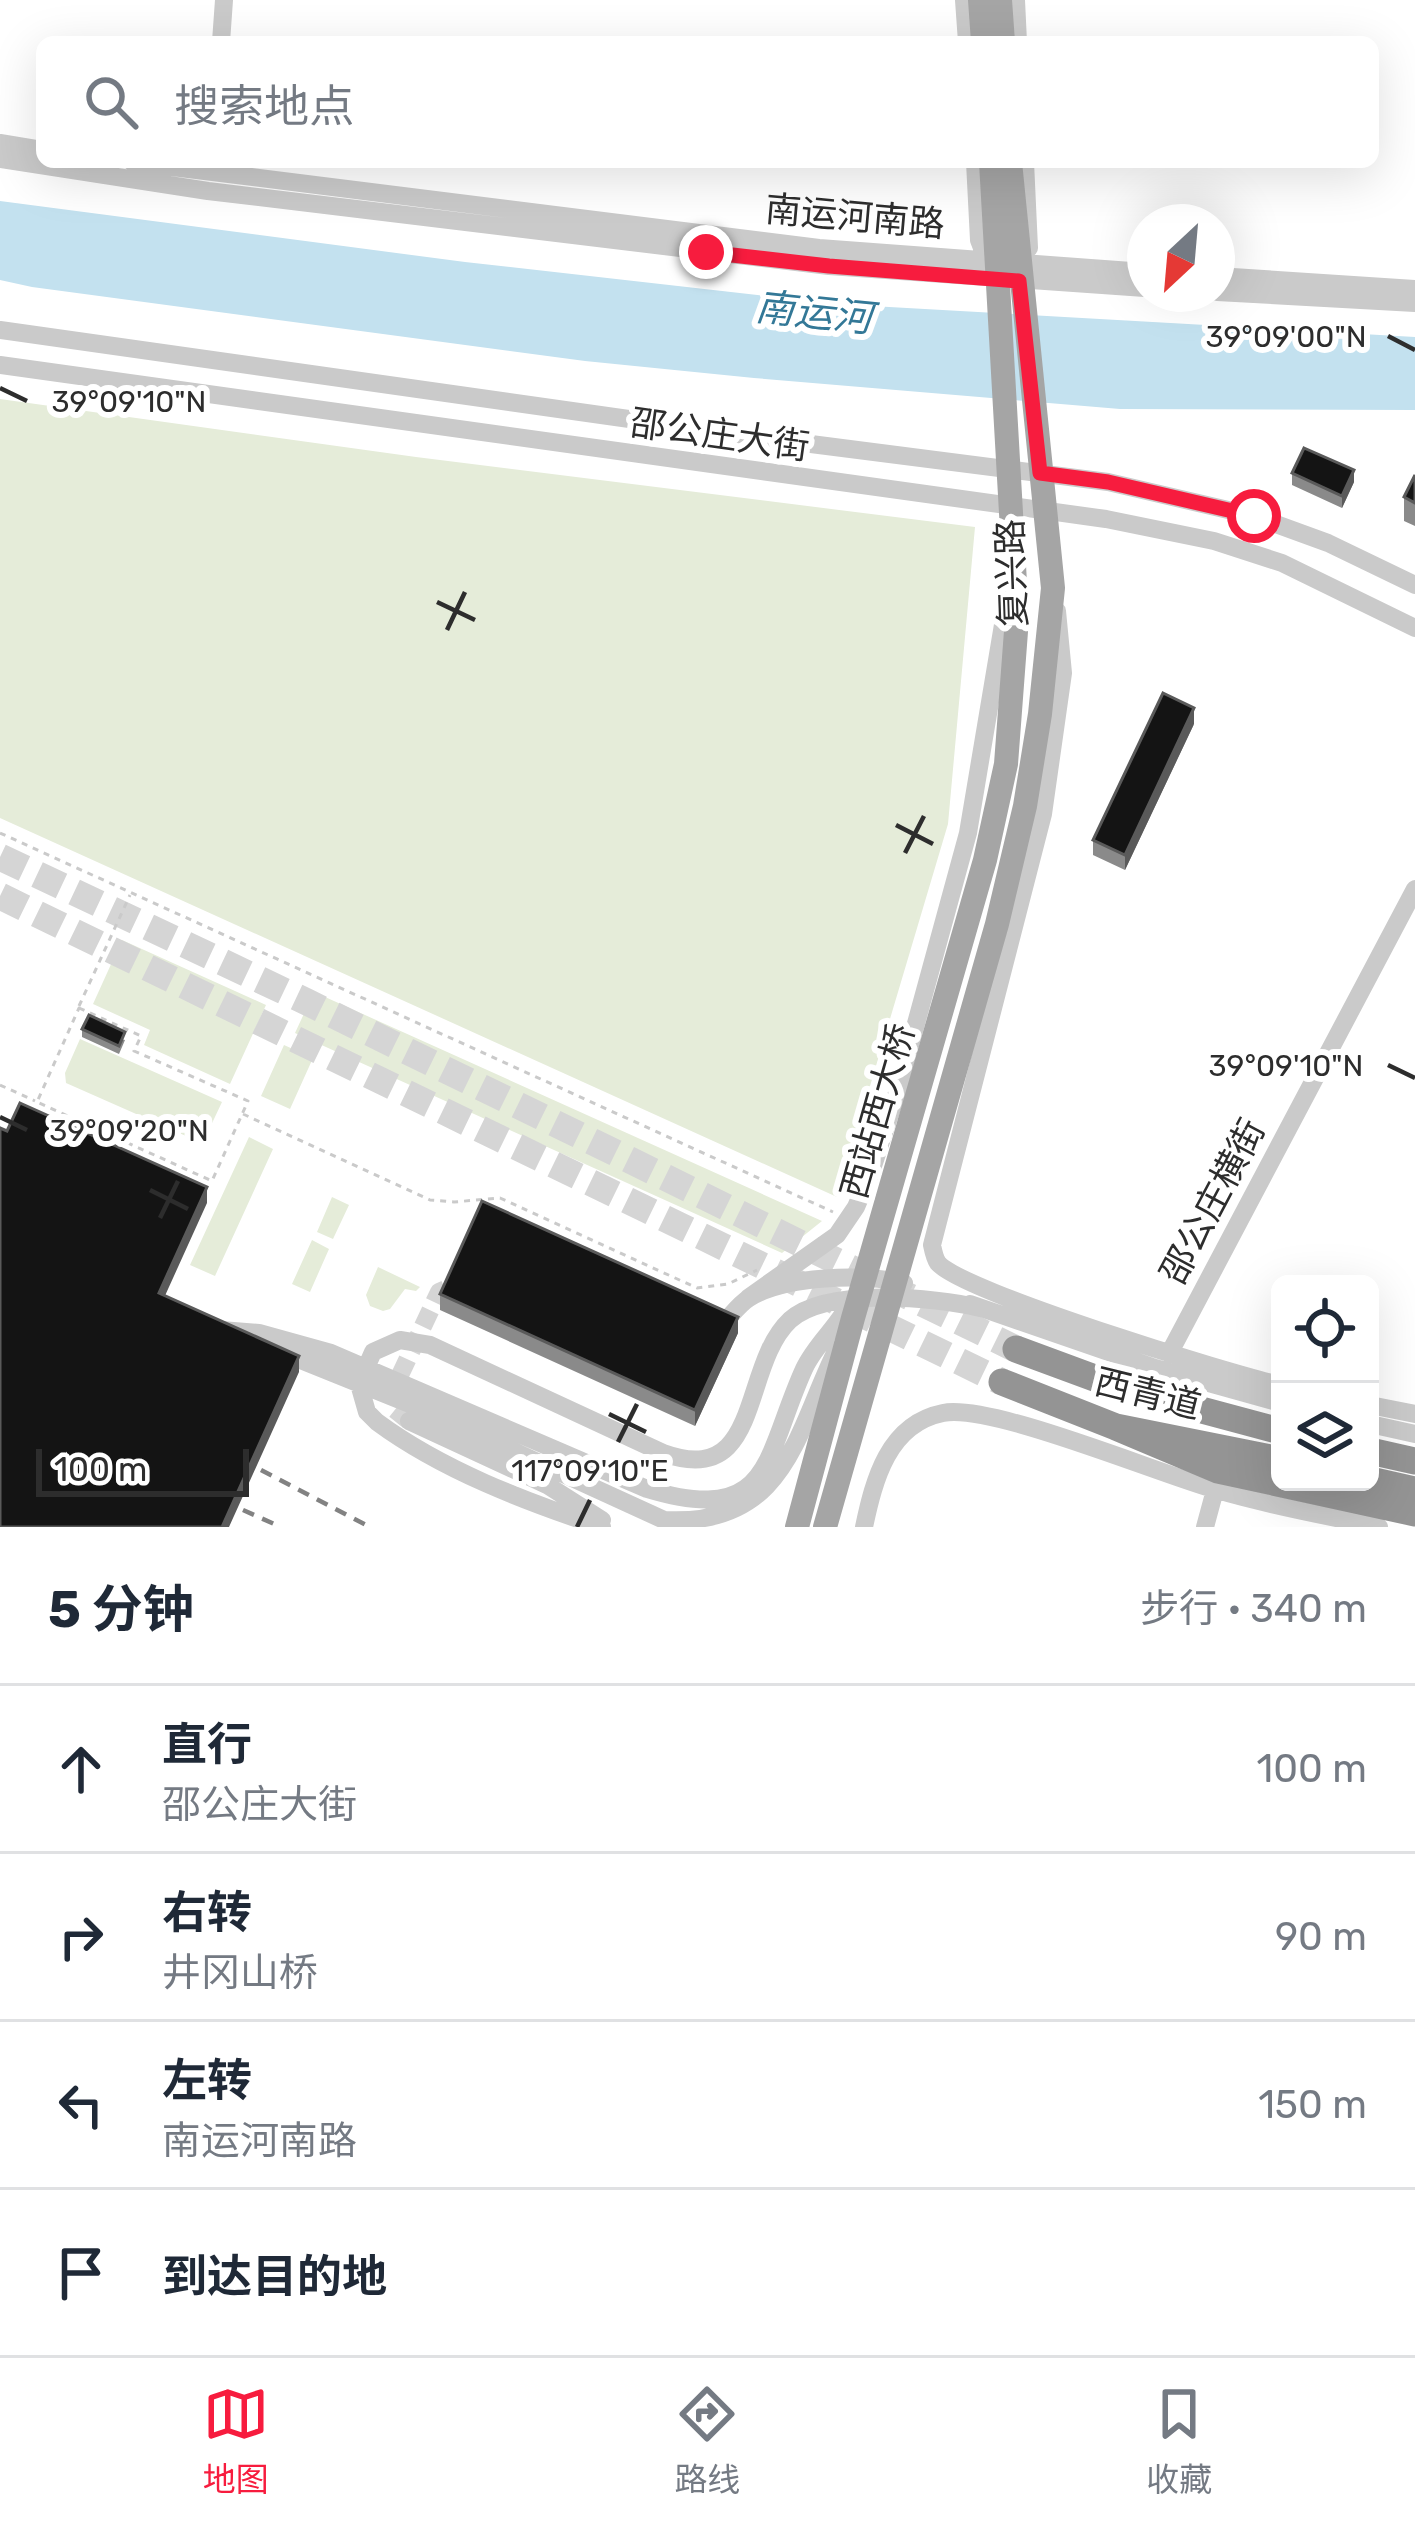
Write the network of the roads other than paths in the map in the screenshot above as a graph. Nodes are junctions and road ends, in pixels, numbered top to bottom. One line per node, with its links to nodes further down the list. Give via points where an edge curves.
1 (224, 0): 6 (street)
2 (964, 0): 7 (street)
3 (980, 0): 8 (main road)
4 (1000, 0): 9 (main road)
5 (1016, 0): 10 (street)
6 (221, 36)
7 (967, 36)
8 (983, 36)
9 (1003, 36)
10 (1018, 36)
11 (0, 143): 12 (street)
12 (36, 149)
13 (0, 159): 14 (street, 南运河南路)
14 (36, 162)
15 (118, 168): 21 (street, 南运河南路)
16 (167, 168): 21 (street, 南运河南路)
17 (975, 168): 23 (street, via 977,222)
18 (992, 168): 23 (main road)
19 (1010, 168): 23 (main road)
20 (1024, 168): 23 (street)
21 (210, 175): 23 (street, 南运河南路, via 829,266)
22 (1127, 272): 23 (street, 南运河南路)
23 (1008, 275): 25 (street, 南运河南路); 31 (main road, 复兴路); 32 (main road, 复兴路)
24 (1235, 277): 26 (street)
25 (1127, 286)
26 (1415, 289)
27 (1235, 293): 28 (street)
28 (1415, 303)
29 (0, 330): 31 (street, 邵公庄大街)
30 (0, 365): 33 (street, 邵公庄大街)
31 (1008, 468): 32 (street, 邵公庄大街); 33 (main road, 复兴路)
32 (1040, 473): 34 (main road, 复兴路); 36 (street, 邵公庄大街, via 1254,516)
33 (1008, 506): 34 (street, 邵公庄大街); 35 (main road, 复兴路)
34 (1046, 512): 37 (main road, 复兴路); 38 (street, 邵公庄大街, via 1247,551)
35 (1012, 566): 39 (main road, 复兴路); 42 (street, via 968,833)
36 (1415, 585)
37 (1053, 588): 40 (main road, 复兴路); 43 (street, via 1063,673 1043,814)
38 (1415, 628)
39 (1012, 712): 47 (main road, 西站西大桥, via 986,860)
40 (1040, 714): 70 (main road, 西站西大桥, via 997,924)
41 (1415, 889): 50 (street, 邵公庄横街)
42 (872, 1169): 43 (street); 45 (street, via 837,1235)
43 (944, 1186): 50 (street, via 932,1245 943,1267)
44 (859, 1279): 45 (street, via 817,1279); 46 (street, via 896,1281); 47 (street)
45 (748, 1298): 48 (street)
46 (980, 1308): 47 (street, via 925,1297); 53 (street)
47 (852, 1310): 47 (street, via 806,1364 763,1474 709,1506 688,1504 331,1353 259,1333 200,1330 301,1359 664,1520 707,1526 742,1516 777,1486); 68 (street, via 818,1305 790,1321 732,1443 700,1462 663,1453 430,1345 400,1340 373,1352 359,1384 377,1422 537,1504); 69 (main road, 西站西大桥)
48 (721, 1326)
49 (1016, 1349): 59 (highway, 西青道, via 1126,1390)
50 (1169, 1354): 52 (street)
51 (1002, 1382): 57 (highway, 西青道)
52 (1273, 1383)
53 (1271, 1400)
54 (1379, 1407): 55 (street)
55 (1415, 1414)
56 (409, 1421): 68 (street, via 547,1485)
57 (1116, 1426): 62 (highway, 西青道); 67 (highway, via 1218,1470)
58 (1379, 1426): 60 (street)
59 (1271, 1429)
60 (1415, 1434)
61 (1379, 1453): 63 (highway)
62 (1271, 1458)
63 (1415, 1461)
64 (1379, 1482): 66 (highway)
65 (1215, 1490): 71 (street, via 1003,1420 943,1413 920,1421 888,1452); 72 (street); 73 (street)
66 (1415, 1490)
67 (1415, 1513)
68 (607, 1527)
69 (797, 1527)
70 (826, 1527)
71 (864, 1527)
72 (1205, 1527)
73 (1379, 1527)

